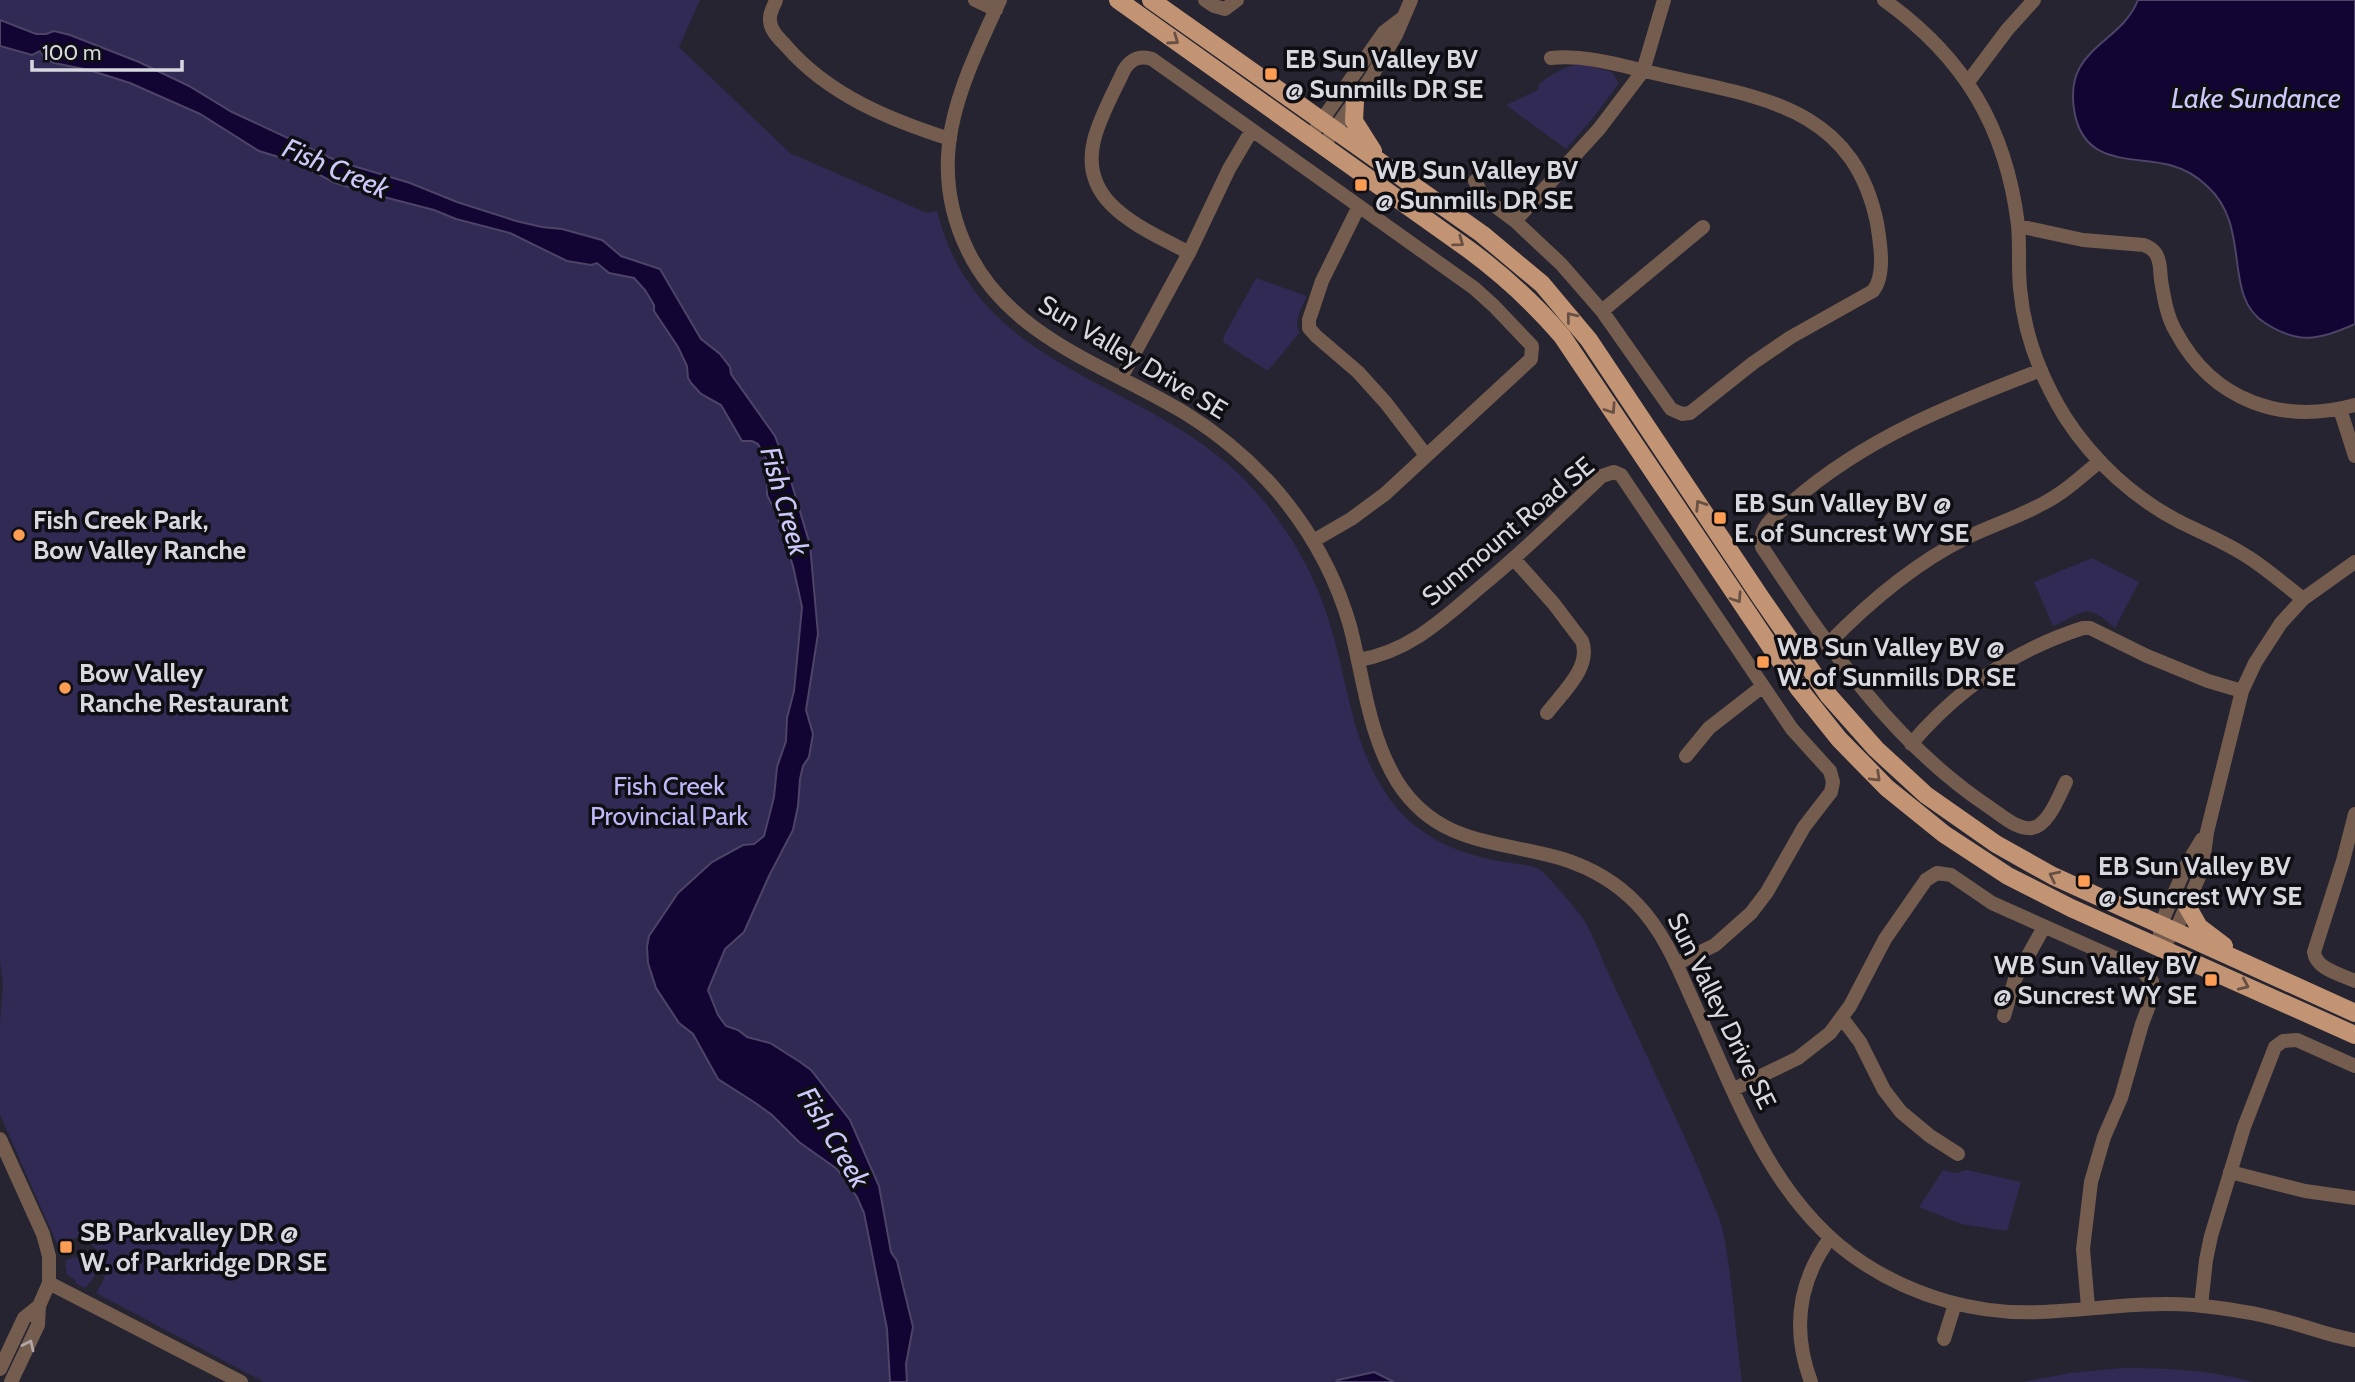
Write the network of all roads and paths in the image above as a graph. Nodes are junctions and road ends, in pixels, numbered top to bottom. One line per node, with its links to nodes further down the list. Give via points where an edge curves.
1 (776, 0): 19 (street, via 770,16 772,29 815,74 859,103)
2 (975, 0): 11 (street)
3 (1118, 0): 20 (main road, one-way to 20)
4 (1151, 0): 17 (main road)
5 (1205, 0): 6 (street, via 1225,9)
6 (1237, 0)
7 (1411, 0): 12 (street)
8 (1664, 0): 14 (street)
9 (1884, 0): 15 (street, via 1924,32)
10 (2034, 0): 15 (street)
11 (998, 5): 19 (street, Sun Valley Drive SE, via 962,85)
12 (1402, 18): 16 (street); 17 (street, via 1384,32)
13 (1551, 58): 14 (street, via 1594,59)
14 (1643, 71): 24 (street, via 1599,129); 28 (street, via 1756,96 1810,120 1831,136 1846,151 1871,196 1880,277 1869,294 1791,337 1686,414 1671,409)
15 (1968, 82): 25 (street, via 2000,142)
16 (1355, 101): 17 (street); 21 (main road, via 1354,121)
17 (1328, 124): 20 (street); 21 (main road)
18 (1252, 130): 23 (street); 27 (street); 27 (street, via 1152,58 1138,57 1124,69 1094,138 1095,180 1121,215)
19 (950, 139): 30 (street, Sun Valley Drive SE, via 948,170 955,215 969,252 990,286 1033,328)
20 (1316, 141): 52 (main road, one-way to 52, via 1486,262 1548,319 1799,689 1868,770 1923,819 1991,866)
21 (1381, 162): 51 (main road, one-way to 21, via 1996,845 1926,795 1876,749 1801,656 1597,351 1557,300 1506,253)
22 (1475, 181): 24 (street, via 1484,198)
23 (1359, 206): 32 (street, via 1322,281 1309,328 1358,372); 32 (street, via 1474,288 1532,346 1528,362)
24 (1515, 221): 28 (street)
25 (2018, 226): 29 (street, via 2021,295 2029,339); 31 (street, via 2082,240 2148,247 2158,257 2165,304 2175,332 2211,377 2245,399 2270,408 2305,413)
26 (1703, 227): 28 (street)
27 (1189, 253): 30 (street)
28 (1602, 311)
29 (2041, 370): 34 (street, via 2066,418); 39 (street, via 1944,408 1870,445 1821,478 1764,528 1762,547)
30 (1121, 378): 35 (street, Sun Valley Drive SE, via 1181,411 1234,448 1278,493)
31 (2348, 407): 33 (street)
32 (1425, 454): 35 (street, via 1385,494)
33 (2355, 456)
34 (2100, 461): 38 (street, via 2147,502 2249,557); 39 (street, via 2045,503 1966,538 1914,569 1865,607)
35 (1313, 541): 40 (street, Sun Valley Drive SE, via 1345,609)
36 (1514, 559): 40 (street, Sunmount Road SE, via 1423,635 1394,651); 41 (street, Sunmount Road SE, via 1602,476 1618,473); 43 (street, via 1585,648 1581,667)
37 (2355, 562): 38 (street)
38 (2303, 599): 42 (street, via 2271,636)
39 (1827, 645): 44 (street)
40 (1358, 660): 53 (street, Sun Valley Drive SE, via 1380,746 1395,778 1421,810 1467,838 1554,856 1598,874 1640,908 1666,941)
41 (1763, 686): 45 (street, via 1709,728); 53 (street, Sunmount Road SE, via 1829,771 1833,787 1751,913 1715,944)
42 (2242, 691): 44 (street, via 2083,628 2029,649 1980,678); 48 (street)
43 (1547, 713)
44 (1911, 744): 46 (street, via 1979,801 2018,826 2034,828 2043,823)
45 (1686, 756)
46 (2066, 782)
47 (2355, 814): 55 (street, via 2314,952 2319,964)
48 (2207, 832): 49 (street, via 2202,870); 51 (street, via 2187,864)
49 (2187, 906): 51 (street); 54 (main road, via 2206,933)
50 (2043, 927): 57 (street, via 2015,979); 58 (street, via 1992,904 1951,875 1931,875 1885,939); 71 (street, via 2140,970 2152,984 2153,995 2091,1182 2083,1249)
51 (2168, 929): 52 (street); 54 (main road)
52 (2159, 947): 59 (main road, one-way to 59)
53 (1676, 964): 61 (street, Sun Valley Drive SE)
54 (2258, 969): 56 (main road)
55 (2355, 981)
56 (2355, 1013)
57 (2004, 1016)
58 (1842, 1018): 61 (street, via 1798,1058); 63 (street, via 1901,1112)
59 (2355, 1035)
60 (2355, 1066): 64 (street, via 2297,1041 2278,1045 2254,1098)
61 (1734, 1089): 66 (street, Sun Valley Drive SE, via 1777,1176)
62 (0, 1139): 67 (street, via 43,1234)
63 (1958, 1154)
64 (2230, 1172): 65 (street); 70 (street, via 2211,1236)
65 (2355, 1198)
66 (1830, 1238): 68 (street, Sun Valley Drive SE, via 1883,1275); 77 (street, via 1807,1276 1801,1306 1801,1334)
67 (50, 1283): 69 (street); 76 (street)
68 (1955, 1304): 71 (street, Sun Valley Drive SE, via 2035,1313); 72 (street)
69 (39, 1306): 74 (street, via 24,1318); 75 (street, one-way to 69, via 38,1325)
70 (2201, 1306): 71 (street, Sun Valley Drive SE); 73 (street, Sun Valley Drive SE, via 2273,1317)
71 (2088, 1307)
72 (1944, 1339)
73 (2355, 1340)
74 (0, 1369)
75 (11, 1382)
76 (242, 1382)
77 (1811, 1382)

